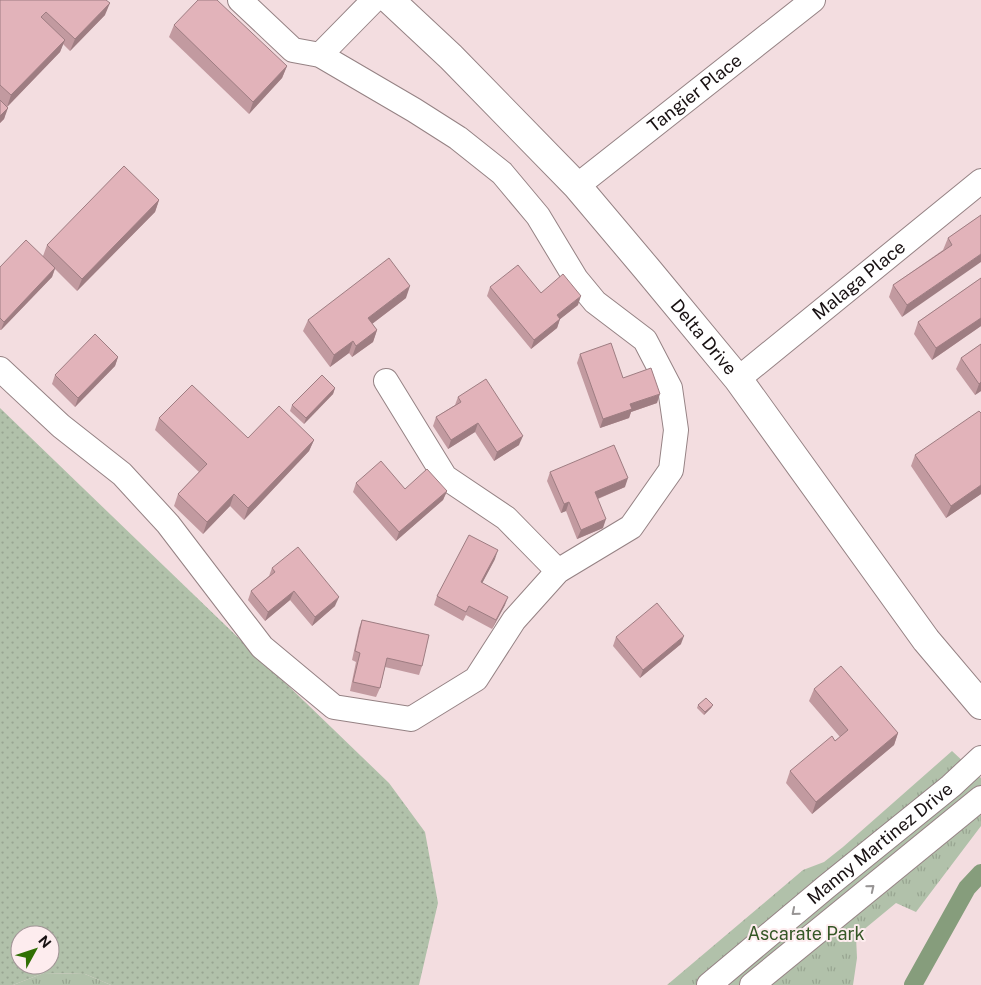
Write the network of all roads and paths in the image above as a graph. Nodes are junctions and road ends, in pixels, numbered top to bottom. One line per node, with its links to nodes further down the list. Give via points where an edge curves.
1 (240, 0): 5 (street, via 293,50)
2 (374, 0): 5 (street)
3 (390, 0): 7 (main road, Delta Drive, via 451,57)
4 (813, 0): 7 (street, Tangier Place)
5 (320, 55): 11 (street, via 458,138 502,173 538,216 576,279 595,302 645,340 670,388 676,430 671,470 631,527)
6 (981, 181): 9 (street, Malaga Place)
7 (577, 186): 9 (main road, Delta Drive)
8 (0, 369): 11 (street, via 61,426 122,474 168,524 262,647 334,707 410,719 476,679 514,620)
9 (738, 379): 12 (main road, Delta Drive, via 926,640)
10 (386, 382): 11 (street, via 445,477 506,518)
11 (558, 571)
12 (981, 704)
13 (981, 758): 15 (street, Manny Martinez Drive)
14 (981, 798): 16 (street, Manny Martinez Drive, one-way to 14)
15 (826, 887): 16 (street); 17 (street, Manny Martinez Drive, one-way to 17)
16 (845, 910): 18 (street, Manny Martinez Drive)
17 (709, 985)
18 (752, 985)

